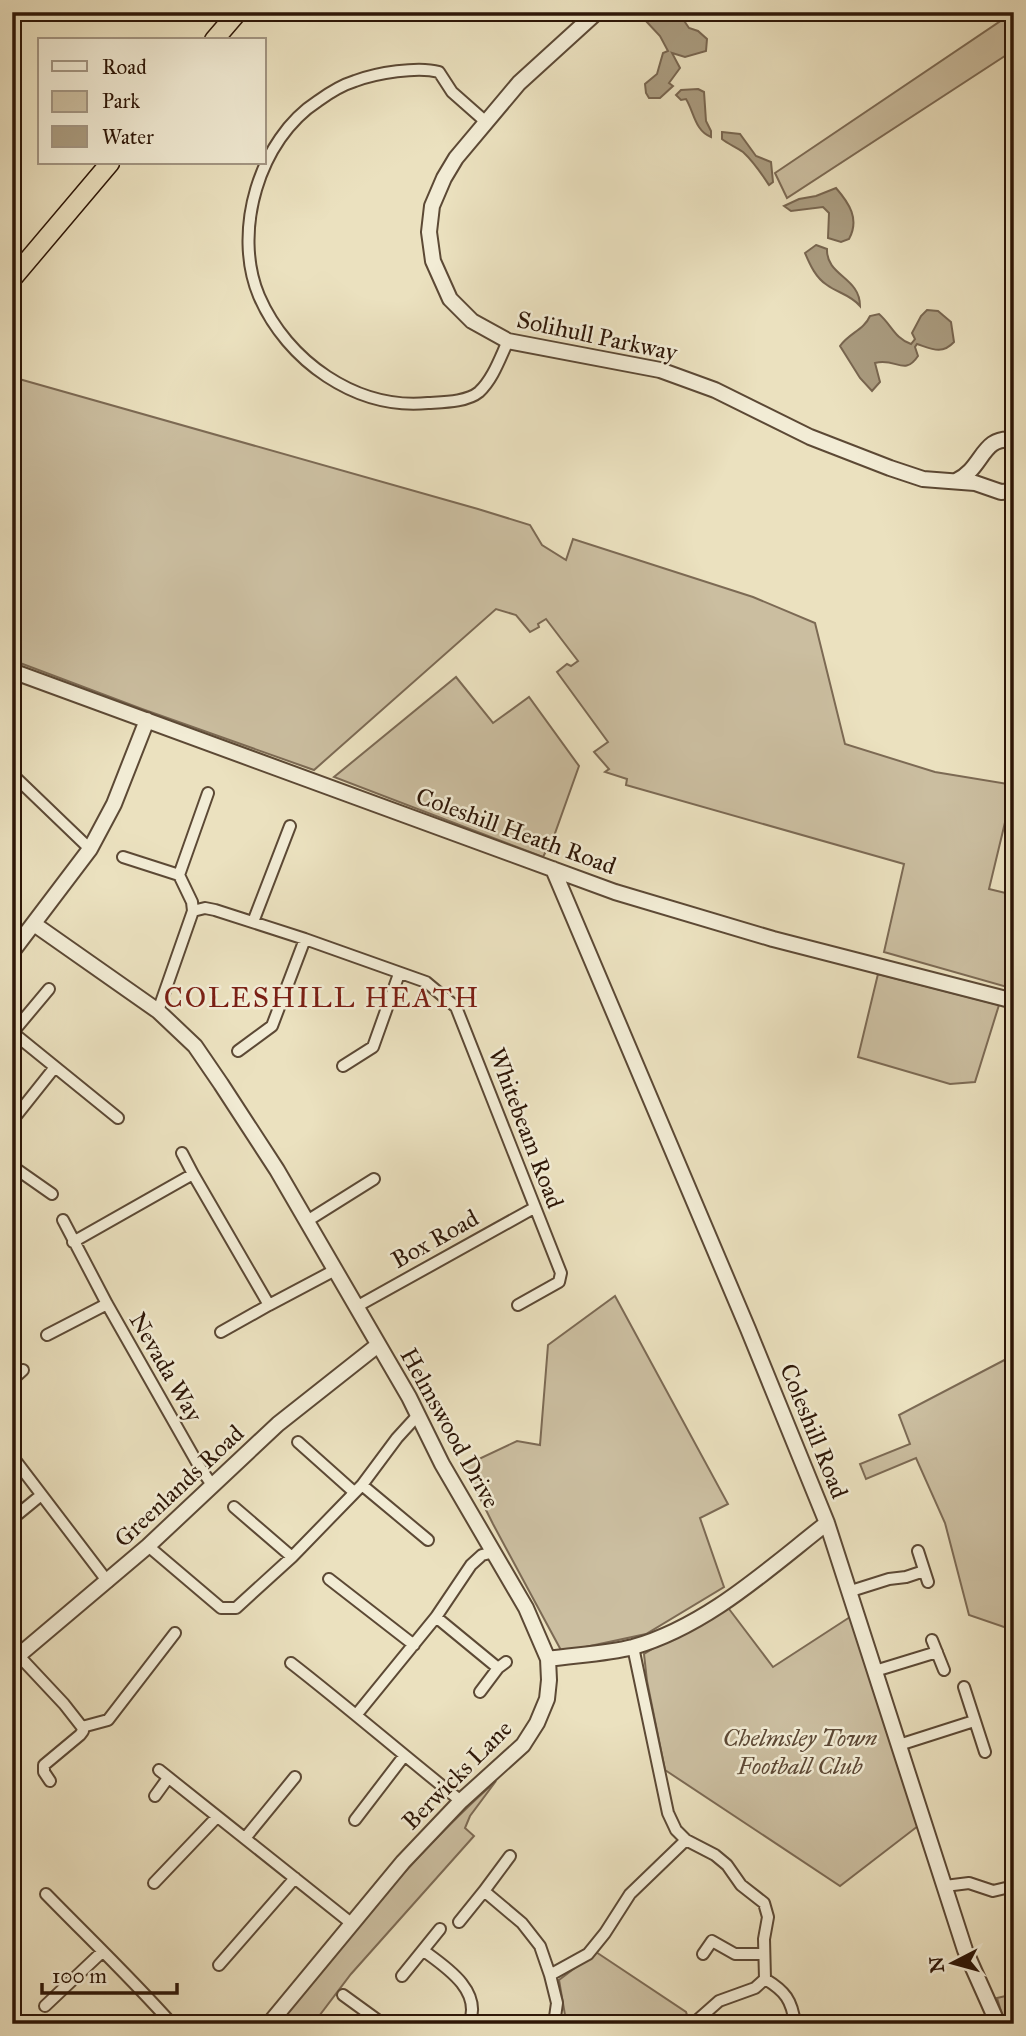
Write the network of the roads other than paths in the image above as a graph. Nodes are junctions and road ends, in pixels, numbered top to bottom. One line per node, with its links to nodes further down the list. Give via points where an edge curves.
1 (238, 12): 3 (highway)
2 (597, 12): 4 (street, Solihull Parkway, via 519,83)
3 (216, 38)
4 (486, 121): 7 (street, via 452,92 439,72 430,69 356,80 300,116); 9 (street, Solihull Parkway, via 456,158 437,192 430,218 430,247 437,275 450,299 472,321)
5 (109, 164): 8 (highway)
6 (266, 164): 9 (street, via 252,204 251,252 259,295 288,344 313,367 364,396 423,404 473,396 489,380)
7 (266, 164)
8 (12, 279)
9 (508, 341): 12 (street, Solihull Parkway, via 660,370 715,390 810,438 923,479)
10 (1014, 440): 11 (street, via 992,444)
11 (982, 456): 12 (street, via 968,475); 13 (street, via 982,475)
12 (956, 481): 13 (street, Solihull Parkway)
13 (989, 486): 14 (street, Solihull Parkway, via 1001,492)
14 (1014, 491)
15 (12, 671): 16 (street, Coleshill Heath Road)
16 (147, 720): 20 (street, via 114,804); 22 (street, Coleshill Heath Road)
17 (12, 774): 20 (street)
18 (208, 793): 23 (street)
19 (290, 826): 25 (street)
20 (90, 849): 26 (street)
21 (123, 857): 23 (street)
22 (554, 869): 31 (street, Coleshill Heath Road, via 679,912); 66 (street, Coleshill Road)
23 (179, 875): 24 (street)
24 (193, 911): 25 (street, Whitebeam Road, via 205,908); 32 (street)
25 (253, 922): 27 (street, Whitebeam Road)
26 (34, 924): 28 (street); 32 (street, Helmswood Drive)
27 (305, 939): 29 (street, Whitebeam Road); 34 (street, via 272,1026)
28 (12, 952)
29 (400, 974): 35 (street, via 373,1047); 44 (street, Whitebeam Road, via 426,982 456,1007)
30 (49, 989): 33 (street)
31 (1014, 1001)
32 (158, 1011): 46 (street, Helmswood Drive, via 195,1046)
33 (13, 1032): 36 (street)
34 (238, 1051)
35 (343, 1066)
36 (55, 1067): 37 (street); 38 (street)
37 (118, 1118)
38 (12, 1121)
39 (182, 1153): 41 (street)
40 (12, 1166): 43 (street)
41 (193, 1174): 47 (street); 50 (street)
42 (374, 1179): 46 (street)
43 (52, 1194)
44 (534, 1208): 51 (street, Whitebeam Road, via 561,1276 559,1282); 52 (street, Box Road)
45 (63, 1220): 47 (street, Nevada Way)
46 (307, 1221): 48 (street, Helmswood Drive)
47 (73, 1242): 49 (street, Nevada Way)
48 (335, 1270): 50 (street); 52 (street, Helmswood Drive)
49 (107, 1304): 54 (street, Nevada Way); 61 (street, Nevada Way)
50 (269, 1305): 53 (street)
51 (519, 1305)
52 (356, 1307): 55 (street, Helmswood Drive)
53 (220, 1332)
54 (47, 1335)
55 (378, 1345): 58 (street, Helmswood Drive); 61 (street, Greenlands Road, via 278,1424)
56 (23, 1370): 57 (street)
57 (12, 1380)
58 (418, 1415): 62 (street); 70 (street, Helmswood Drive)
59 (298, 1442): 62 (street)
60 (12, 1457): 63 (street)
61 (212, 1485): 68 (street, Greenlands Road)
62 (358, 1488): 67 (street); 71 (street)
63 (40, 1496): 65 (street); 73 (street)
64 (234, 1507): 71 (street)
65 (12, 1519)
66 (827, 1522): 74 (street, Coleshill Road); 79 (street, via 722,1604)
67 (428, 1540)
68 (148, 1546): 71 (street, via 221,1608 236,1608); 73 (street, Greenlands Road)
69 (918, 1551): 74 (street, via 926,1576 889,1578)
70 (494, 1552): 75 (street, via 471,1565); 82 (street, Helmswood Drive)
71 (292, 1557)
72 (328, 1579): 78 (street)
73 (108, 1582): 81 (street, Greenlands Road)
74 (850, 1591): 84 (street, Coleshill Road)
75 (436, 1617): 78 (street); 87 (street, via 502,1665)
76 (176, 1633): 90 (street, via 108,1720)
77 (932, 1640): 80 (street)
78 (414, 1645): 88 (street)
79 (633, 1647): 82 (street); 103 (street, via 665,1802 676,1830)
80 (937, 1652): 84 (street); 85 (street)
81 (16, 1659): 90 (street, via 64,1703)
82 (548, 1659): 99 (street, Berwicks Lane, via 547,1699 537,1723 523,1745)
83 (291, 1663): 88 (street)
84 (875, 1671): 91 (street, Coleshill Road)
85 (944, 1671)
86 (964, 1686): 89 (street)
87 (480, 1692)
88 (357, 1714): 93 (street)
89 (974, 1721): 91 (street); 92 (street)
90 (82, 1727): 97 (street, via 80,1735 44,1765)
91 (899, 1745): 107 (street, Coleshill Road)
92 (985, 1752)
93 (404, 1756): 99 (street); 101 (street)
94 (159, 1770): 96 (street)
95 (295, 1777): 102 (street)
96 (168, 1778): 98 (street); 100 (street)
97 (50, 1781)
98 (155, 1796)
99 (461, 1801): 112 (street, Berwicks Lane)
100 (216, 1818): 102 (street); 106 (street)
101 (355, 1820)
102 (246, 1838): 105 (street)
103 (686, 1840): 117 (street, via 715,1855 764,1903 768,1917); 119 (street, via 630,1894 588,1954)
104 (510, 1856): 109 (street)
105 (295, 1878): 112 (street); 118 (street)
106 (154, 1884)
107 (945, 1886): 108 (street, via 969,1883 993,1891); 131 (street, Coleshill Road, via 965,1950)
108 (1013, 1888)
109 (484, 1891): 111 (street); 119 (street, via 540,1945)
110 (46, 1894): 115 (street)
111 (458, 1922)
112 (351, 1923): 125 (street, Berwicks Lane)
113 (440, 1929): 114 (street)
114 (424, 1951): 120 (street); 127 (street, via 462,1980 471,2002)
115 (102, 1952): 123 (street); 124 (street)
116 (703, 1954): 117 (street, via 712,1941 734,1954)
117 (764, 1954): 121 (street)
118 (219, 1965)
119 (550, 1975): 128 (street, via 557,2003)
120 (402, 1976)
121 (765, 1979): 129 (street, via 719,2001); 130 (street, via 789,1998)
122 (343, 1995): 126 (street)
123 (45, 2006)
124 (172, 2024)
125 (269, 2024)
126 (383, 2024)
127 (470, 2024)
128 (554, 2024)
129 (693, 2024)
130 (795, 2024)
131 (998, 2024)

